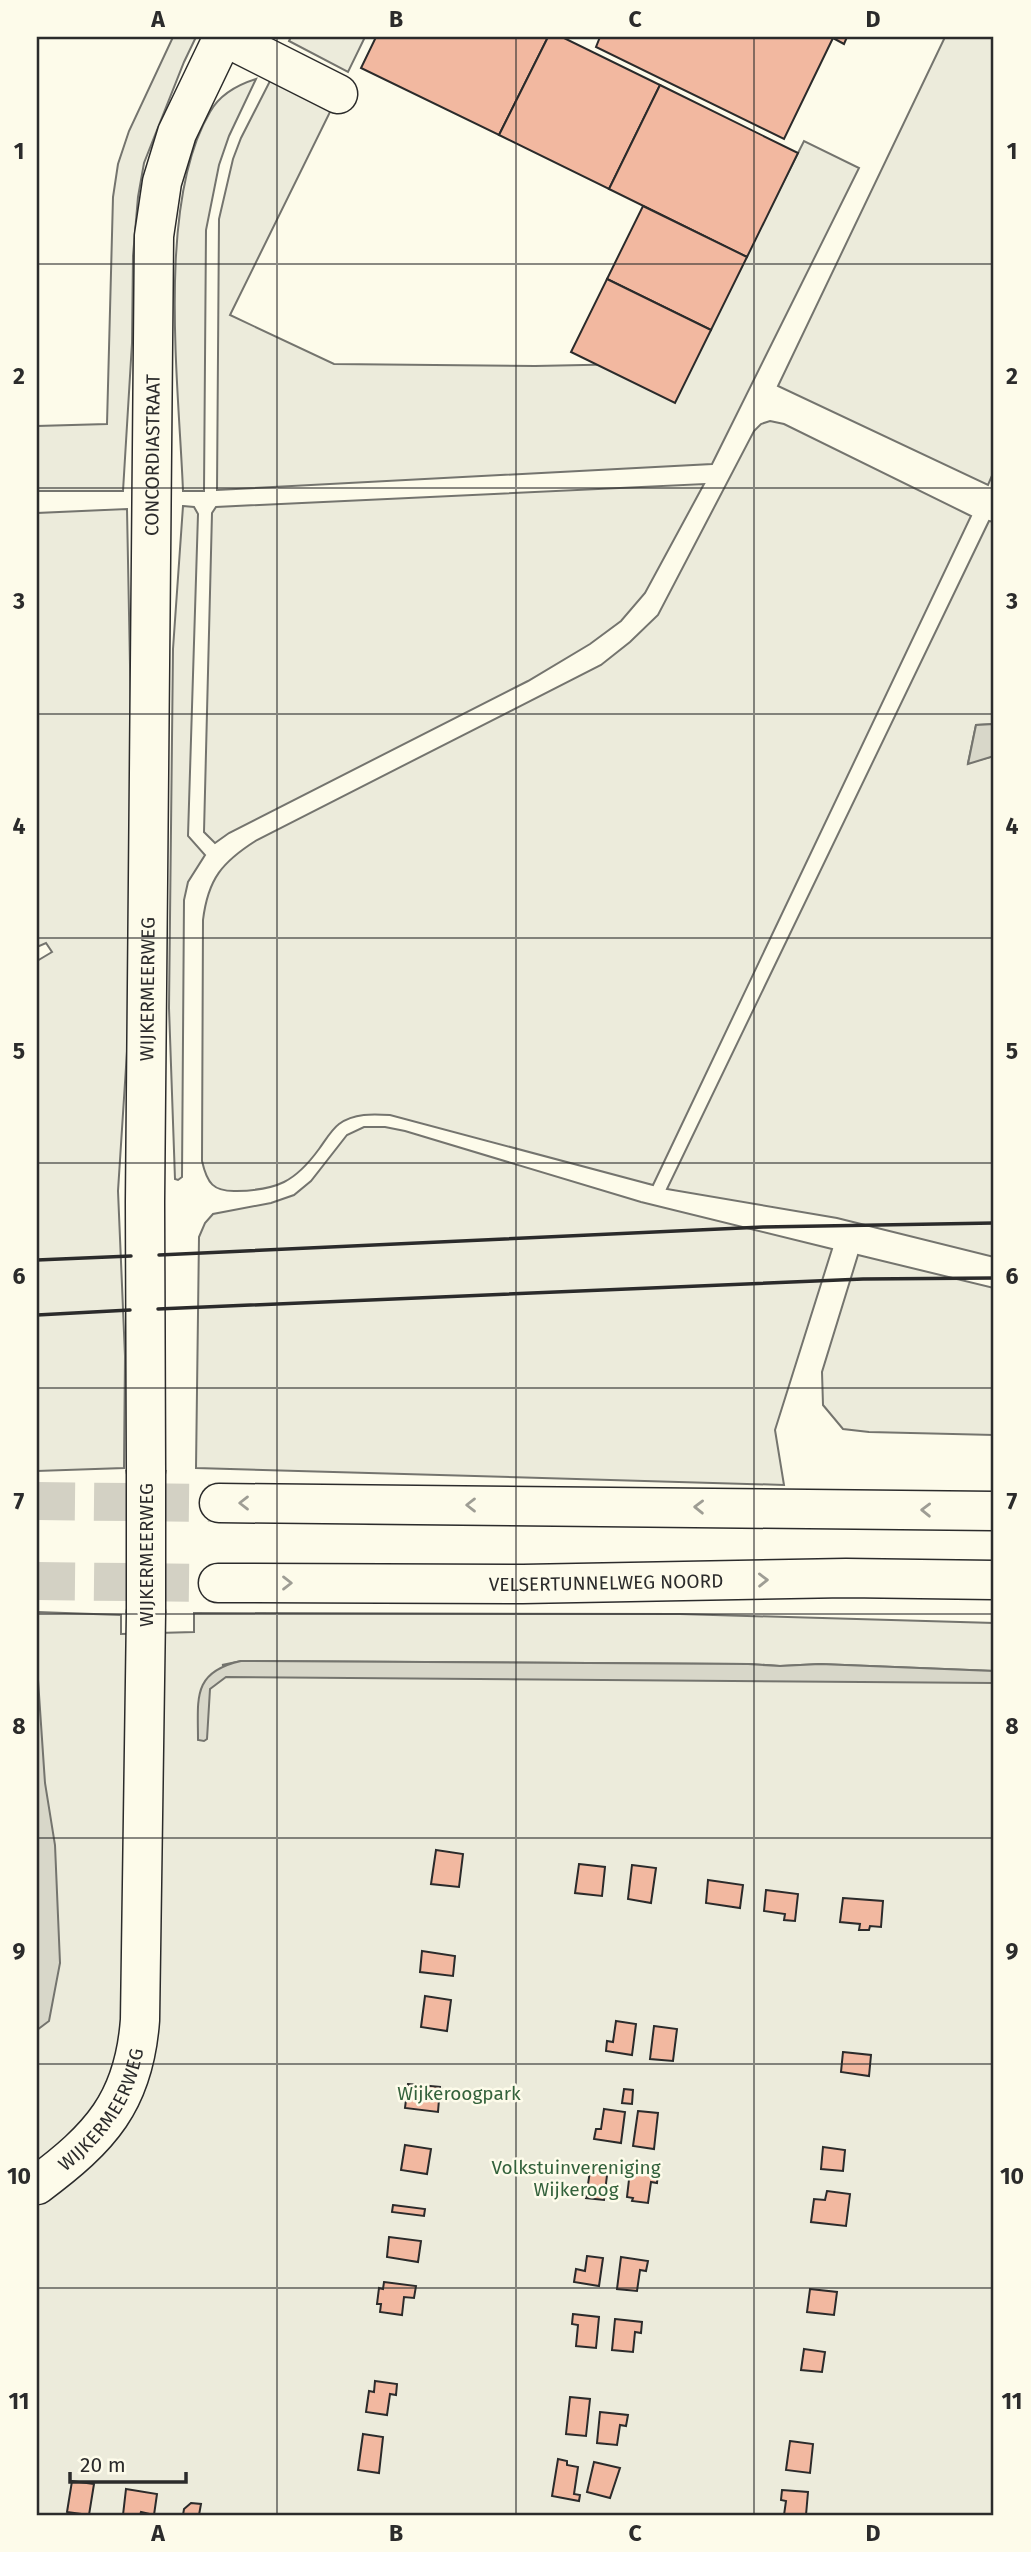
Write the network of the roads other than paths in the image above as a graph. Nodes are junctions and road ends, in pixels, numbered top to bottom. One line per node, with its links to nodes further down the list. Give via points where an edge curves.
1 (224, 37): 2 (main road); 3 (main road, CONCORDIASTRAAT, via 177,133 162,182 154,236)
2 (338, 94)
3 (147, 887): 8 (main road, WIJKERMEERWEG, bridge, via 146,1613 136,2060 115,2109 97,2134)
4 (219, 1503): 5 (main road, one-way to 4)
5 (994, 1511)
6 (994, 1580): 7 (main road, VELSERTUNNELWEG NOORD, one-way to 6)
7 (219, 1583)
8 (37, 2185)

